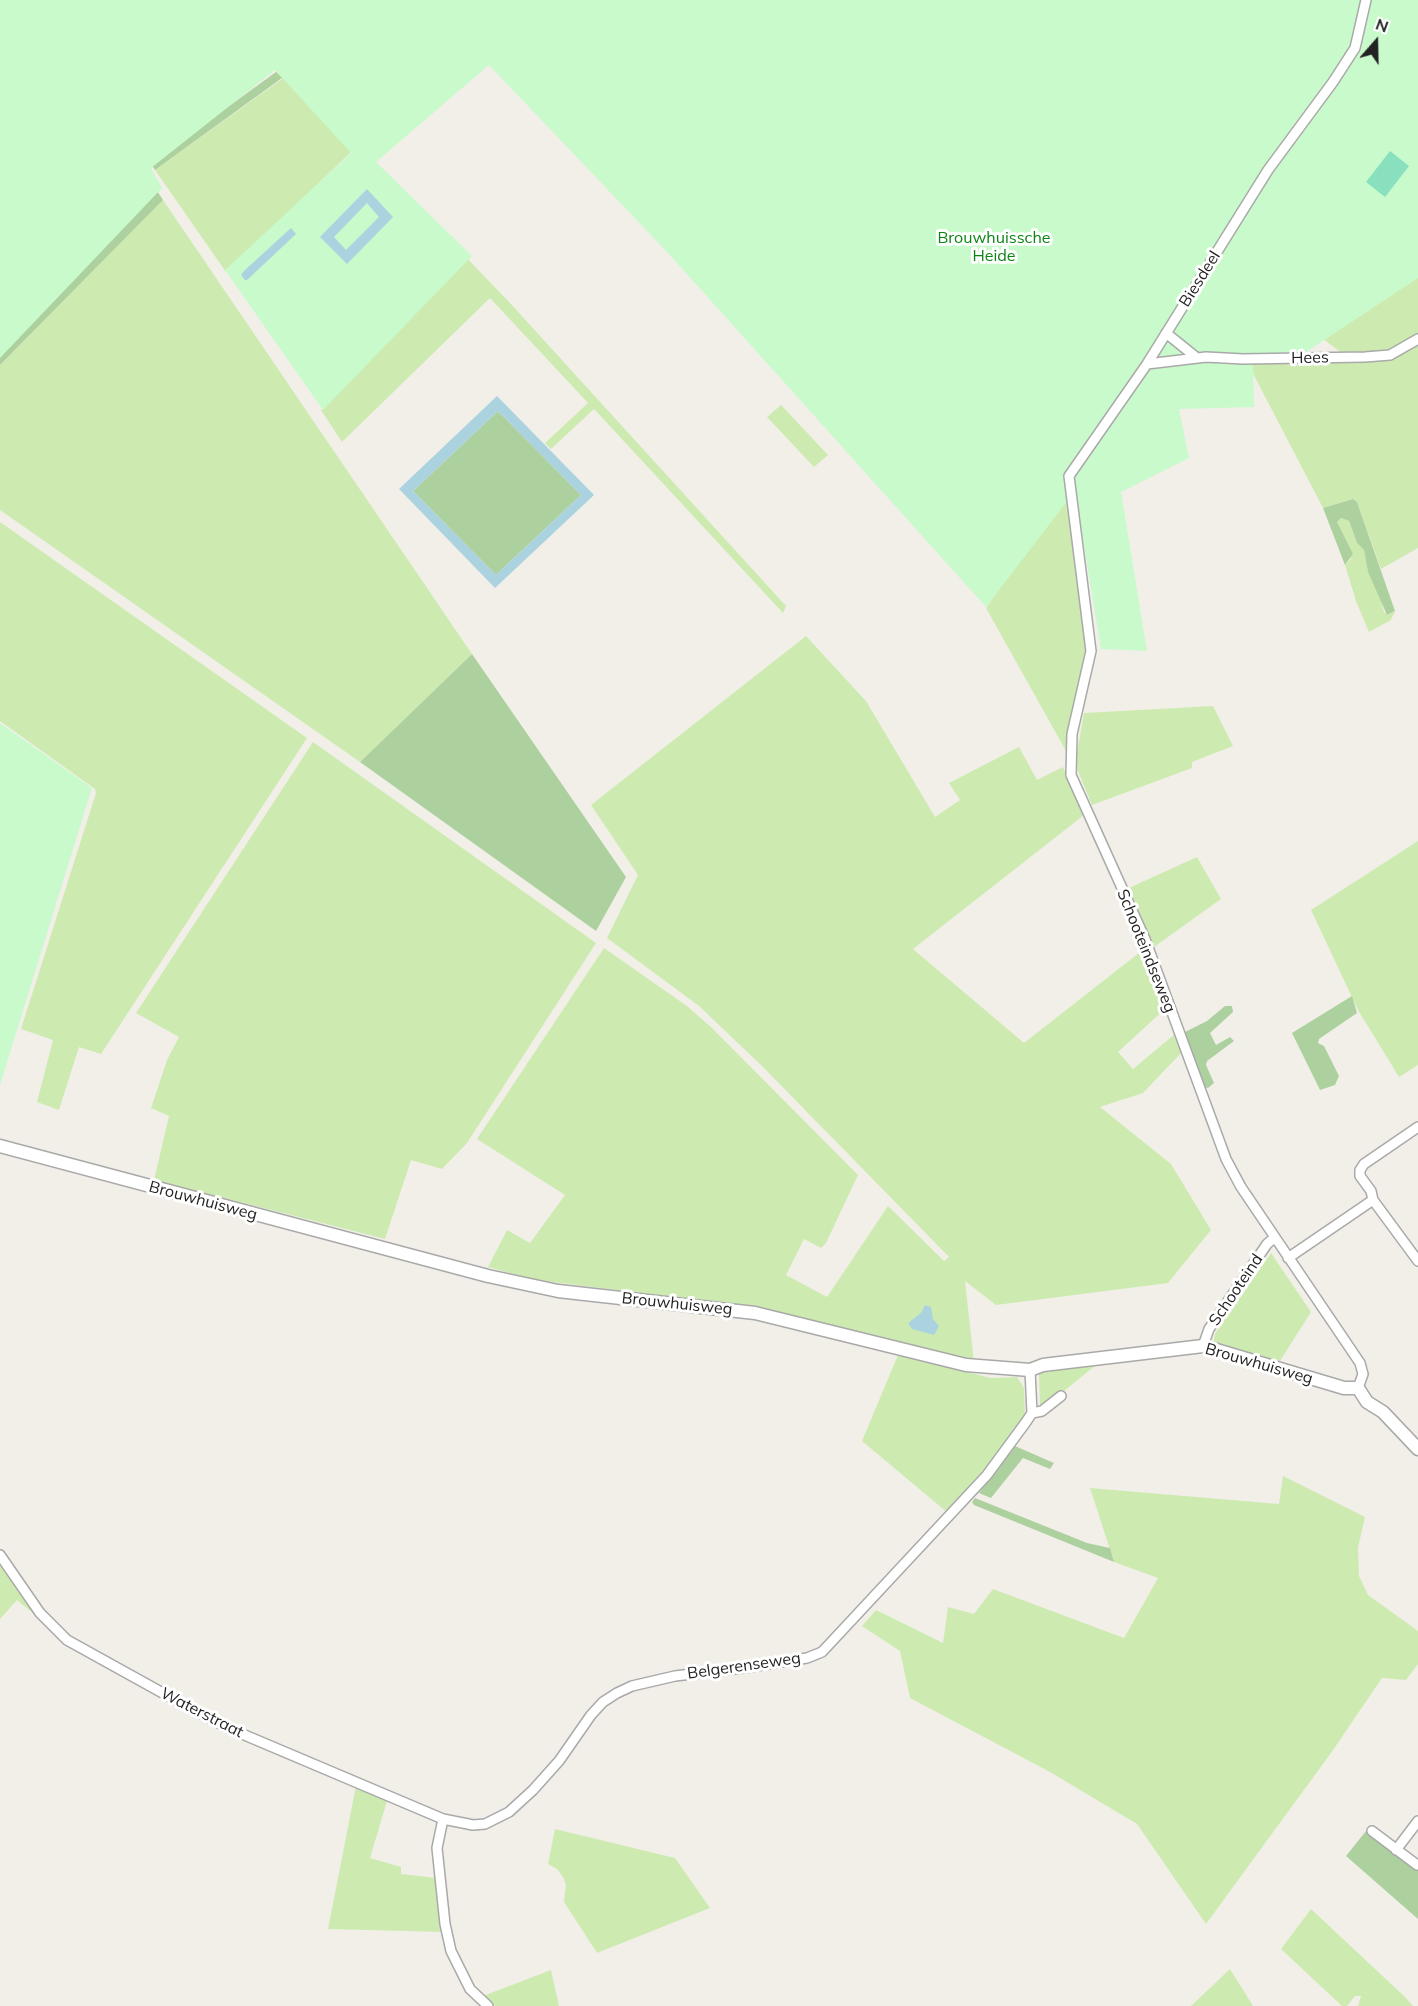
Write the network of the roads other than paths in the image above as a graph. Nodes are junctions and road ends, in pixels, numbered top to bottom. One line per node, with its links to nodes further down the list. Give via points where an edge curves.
1 (1366, 0): 2 (street, Biesdeel, via 1354,48 1268,170)
2 (1166, 333): 4 (street); 5 (street, Biesdeel)
3 (1418, 339): 4 (street, Hees, via 1390,355)
4 (1197, 358): 5 (street, Hees)
5 (1147, 364): 6 (street, Biesdeel)
6 (1069, 476): 10 (street, Schooteindseweg, via 1091,651 1072,734 1071,775 1144,939 1226,1159)
7 (1418, 1127): 9 (street, via 1360,1170)
8 (0, 1146): 14 (street, Brouwhuisweg, via 509,1281 558,1291 755,1313 966,1365)
9 (1373, 1200): 11 (street); 12 (street)
10 (1274, 1238): 11 (street, Schooteindseweg); 13 (street, Schooteind, via 1209,1329)
11 (1288, 1258): 15 (street, Schooteindseweg, via 1360,1363 1363,1374)
12 (1418, 1261)
13 (1203, 1346): 14 (street, Brouwhuisweg, via 1063,1362); 15 (street, Brouwhuisweg, via 1344,1388)
14 (1030, 1370): 17 (street)
15 (1358, 1388): 18 (street, via 1367,1402 1383,1412)
16 (1061, 1396): 17 (street, Belgerenseweg, via 1042,1411)
17 (1032, 1413): 20 (street, Belgerenseweg, via 987,1475 822,1652 807,1658 675,1676 632,1686 603,1702 559,1761 509,1812 473,1825)
18 (1418, 1449)
19 (0, 1555): 20 (street, Waterstraat, via 40,1613 67,1640 228,1728)
20 (442, 1819): 25 (street, via 436,1848 451,1951 470,1989)
21 (1418, 1821): 23 (street)
22 (1371, 1831): 23 (street)
23 (1396, 1850): 24 (street)
24 (1417, 1865)
25 (488, 2006)

